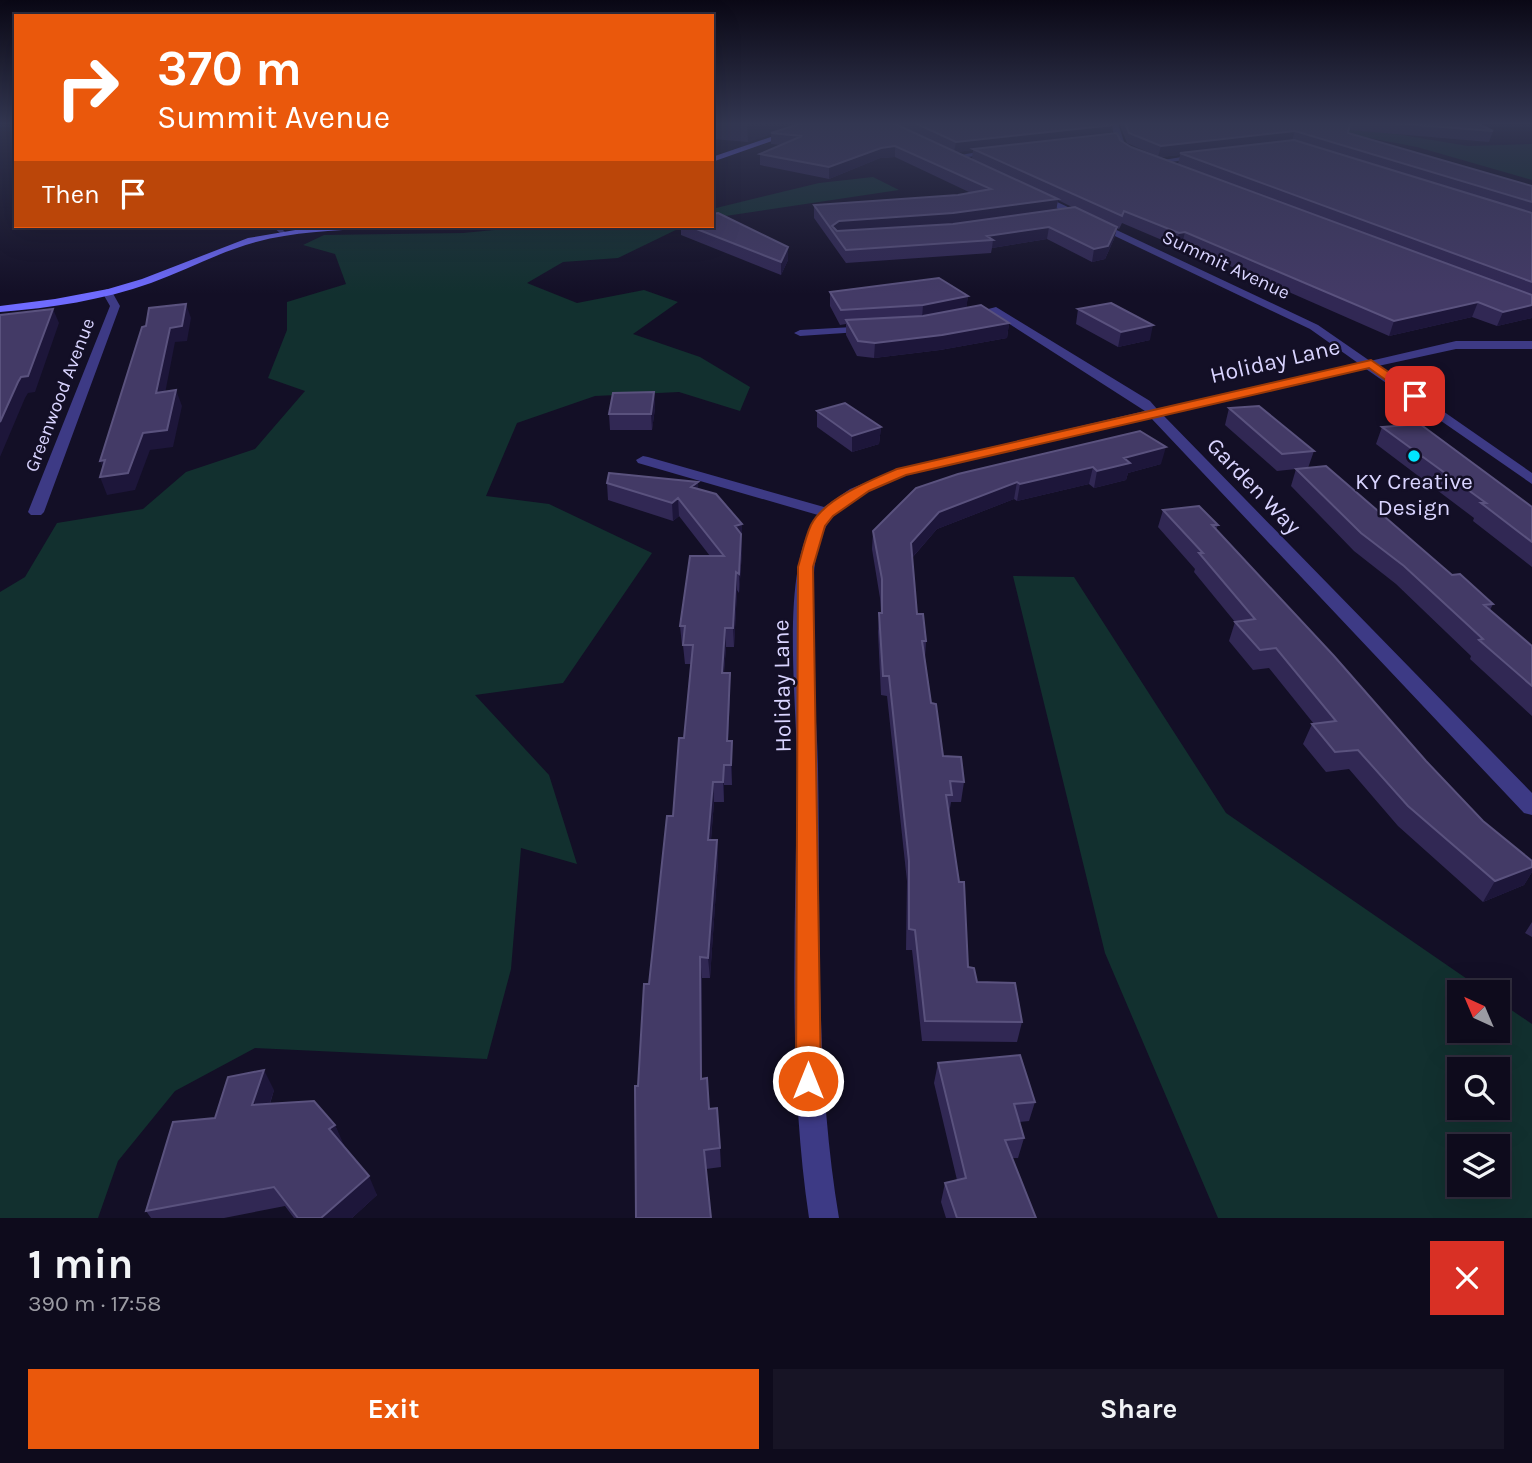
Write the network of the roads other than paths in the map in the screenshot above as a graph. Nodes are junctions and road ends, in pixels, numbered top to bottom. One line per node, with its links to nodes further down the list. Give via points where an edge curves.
1 (1025, 190): 2 (street, Summit Avenue)
2 (1076, 214): 3 (street); 12 (street, Summit Avenue, via 1314,327)
3 (1056, 216)
4 (310, 228): 5 (main road)
5 (279, 229): 6 (main road)
6 (107, 292): 7 (main road); 16 (street, Greenwood Avenue, via 115,306)
7 (0, 309)
8 (950, 319): 13 (street, Garden Way, via 996,310)
9 (886, 329): 10 (street)
10 (800, 333)
11 (1532, 345): 12 (street, Holiday Lane, via 1456,345)
12 (1371, 364): 13 (street, Holiday Lane); 15 (street, Summit Avenue)
13 (1154, 414): 17 (street, Holiday Lane, via 902,472 864,488); 18 (street, Garden Way)
14 (643, 460): 17 (street)
15 (1532, 480)
16 (36, 512)
17 (828, 513): 19 (street, Holiday Lane, via 818,525 806,567 804,635 808,1096)
18 (1532, 807)
19 (824, 1218)

